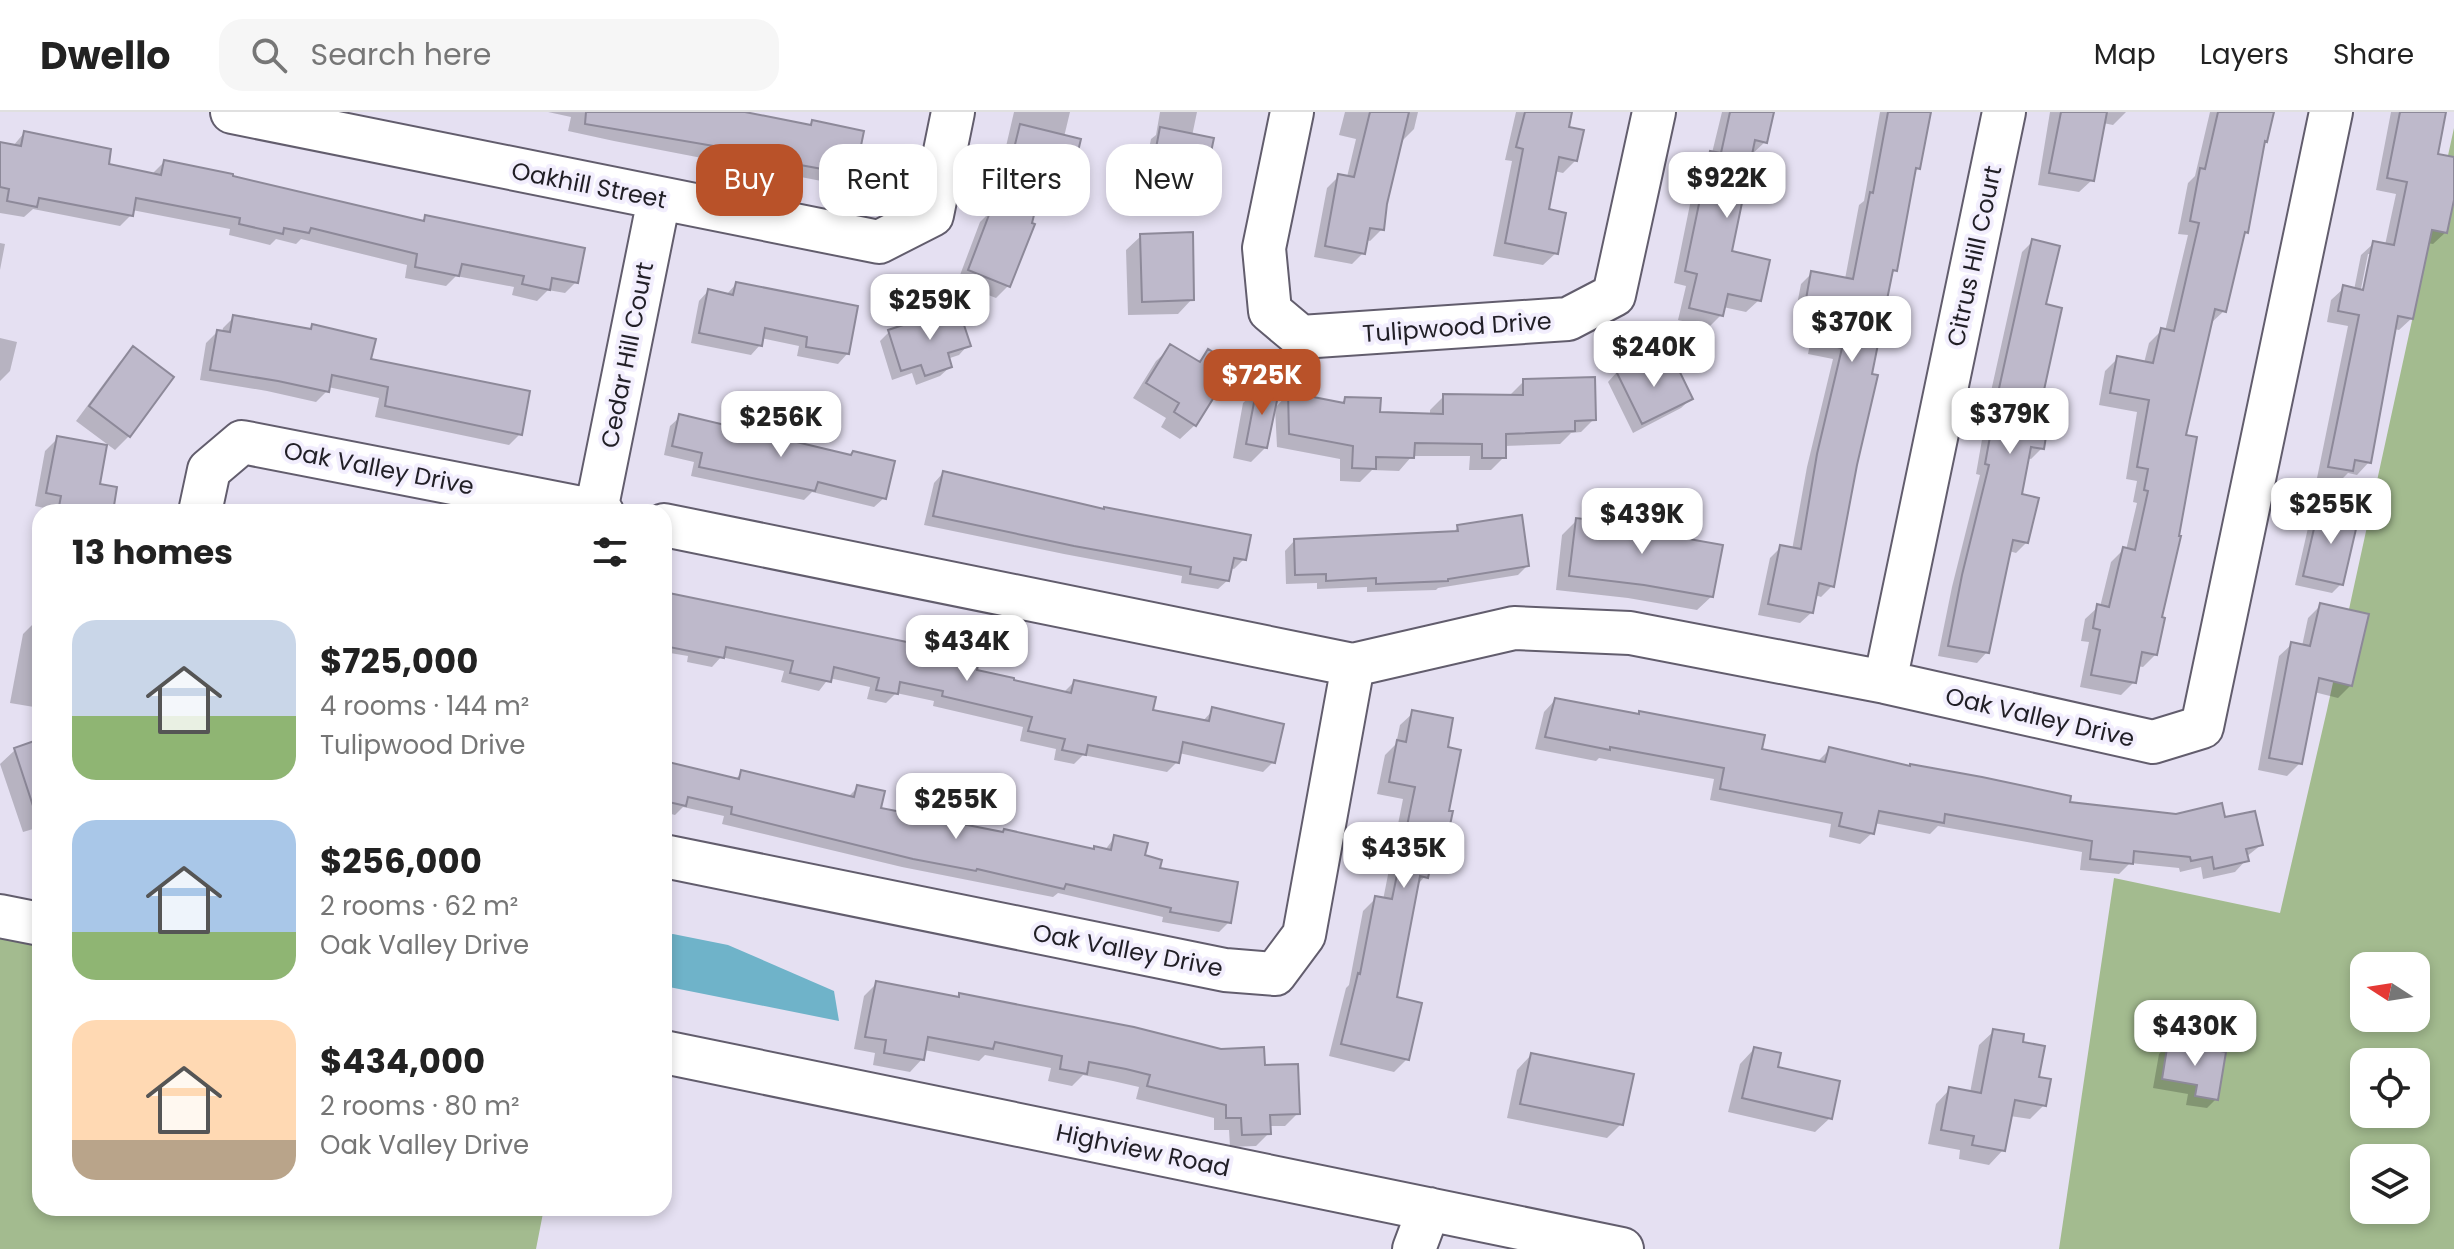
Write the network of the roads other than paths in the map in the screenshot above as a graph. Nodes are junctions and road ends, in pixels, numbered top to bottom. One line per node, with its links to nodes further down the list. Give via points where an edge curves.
1 (232, 112): 7 (street, Oakhill Street)
2 (953, 112): 7 (street, Oakhill Street, via 932,215 879,242)
3 (1292, 112): 4 (street, Tulipwood Drive, via 1264,248 1270,311 1301,337 1568,319 1614,295)
4 (1654, 112)
5 (2004, 112): 13 (street, Citrus Hill Court)
6 (2331, 112): 13 (street, Oak Valley Drive, via 2202,727 2153,742)
7 (659, 199): 10 (street, Cedar Hill Court)
8 (202, 504): 9 (street, Oak Valley Drive, via 209,470 242,442)
9 (563, 504)
10 (600, 504)
11 (672, 527): 12 (street, Oak Valley Drive)
12 (1353, 665): 13 (street, Oak Valley Drive, via 1514,628 1630,633); 14 (street, Oak Valley Drive, via 1304,935 1275,974 1225,970)
13 (1885, 682)
14 (672, 858)
15 (0, 916): 16 (street)
16 (32, 922)
17 (672, 1054): 18 (street, Highview Road)
18 (1429, 1209): 19 (street); 20 (street, Highview Road)
19 (1414, 1249)
20 (1622, 1249)

